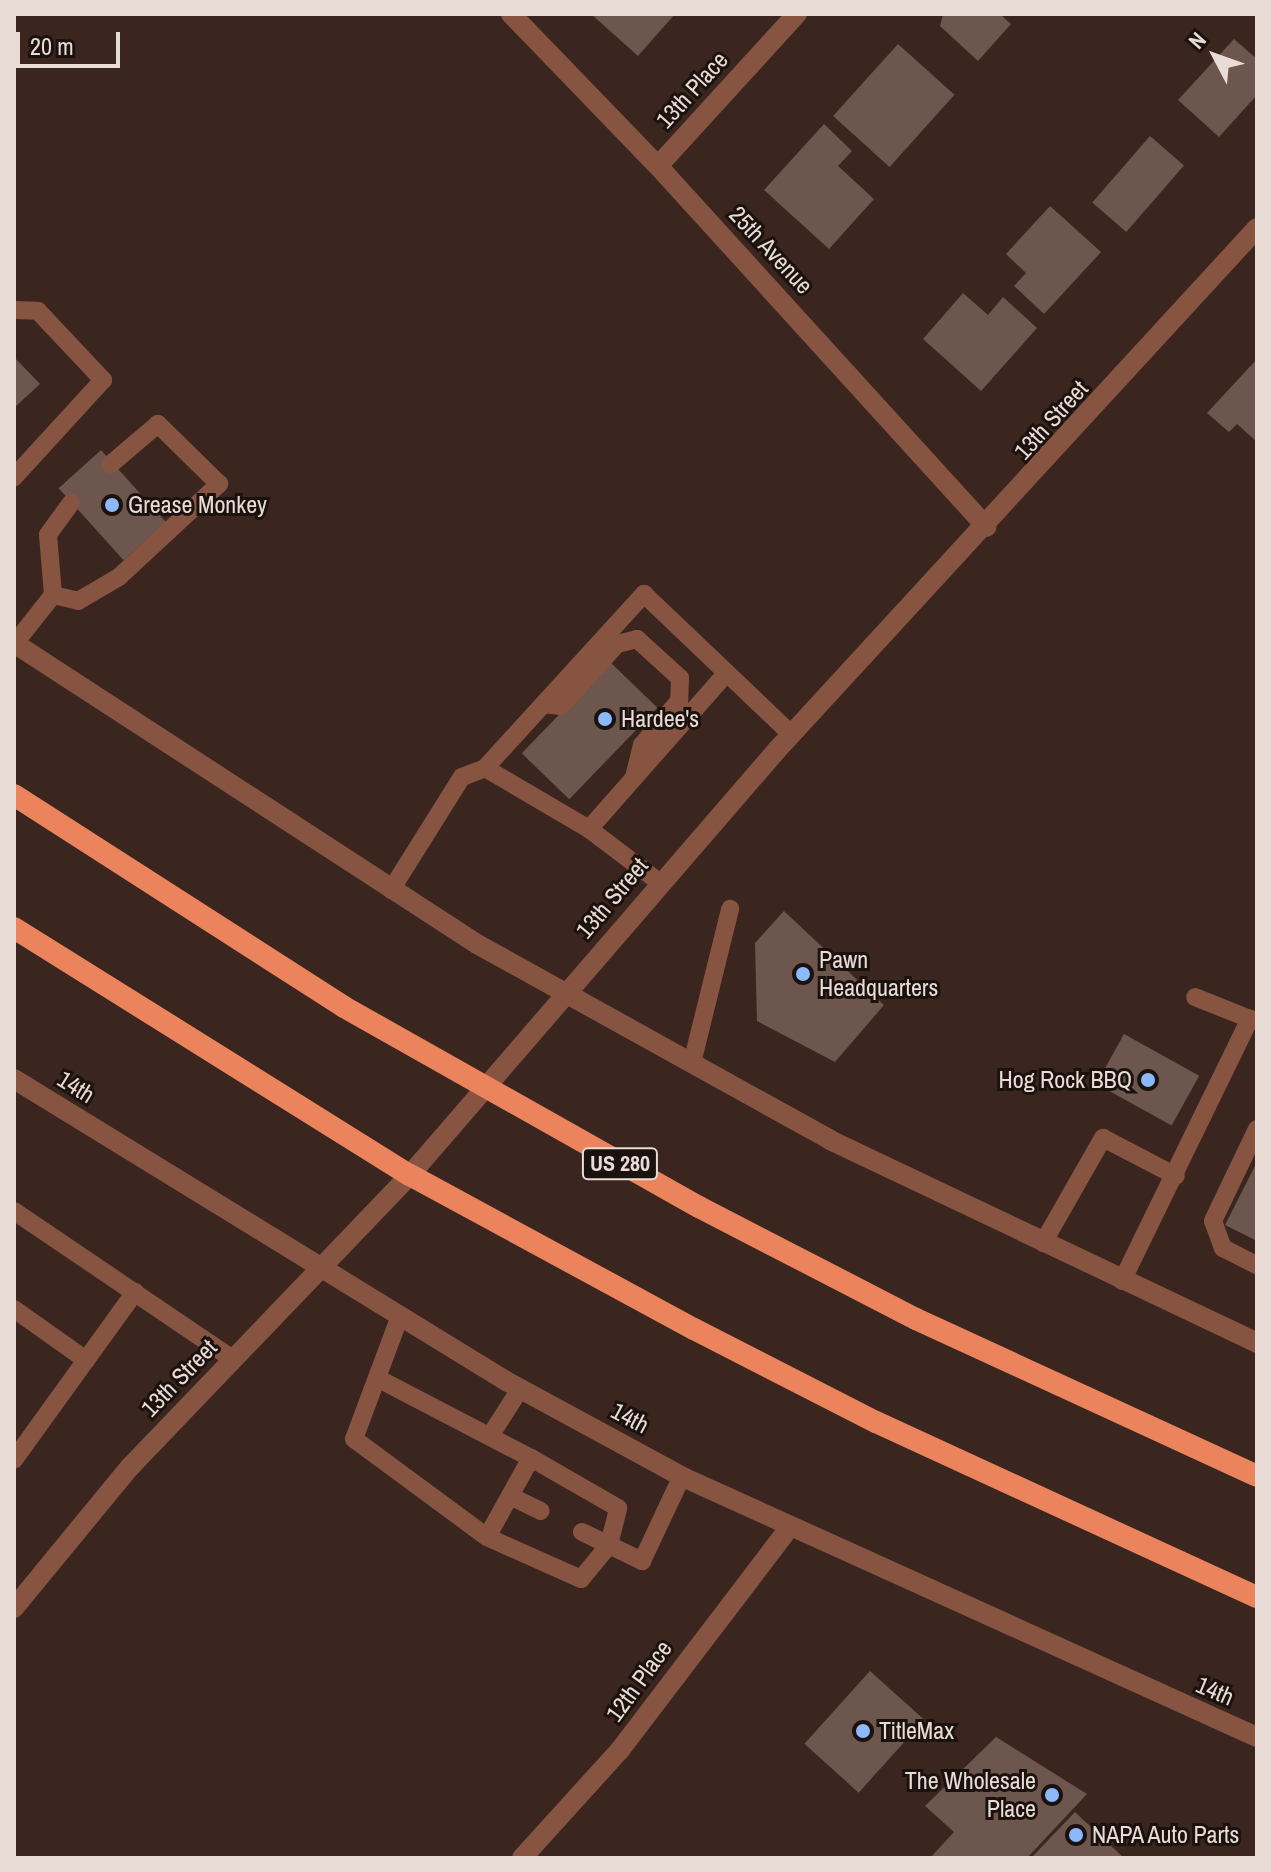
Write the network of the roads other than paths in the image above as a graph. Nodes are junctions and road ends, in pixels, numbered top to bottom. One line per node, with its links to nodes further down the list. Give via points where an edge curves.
1 (511, 14): 3 (street, 25th Avenue)
2 (797, 14): 3 (street, 13th Place)
3 (658, 166): 9 (street, 25th Avenue)
4 (1257, 228): 9 (street, 13th Street)
5 (14, 310): 7 (lane, via 38,311 103,380)
6 (111, 464): 10 (lane, via 158,424 219,484 119,577 78,601)
7 (14, 477)
8 (71, 503): 10 (lane, via 49,527)
9 (986, 527): 14 (street, 13th Street)
10 (53, 595): 11 (lane)
11 (15, 643): 20 (street)
12 (725, 675): 13 (lane, via 644,594); 14 (lane); 16 (lane)
13 (544, 704): 15 (lane); 16 (lane, via 561,706 617,644 637,639 680,678 679,701 642,745)
14 (791, 734): 19 (street, 13th Street)
15 (485, 768): 18 (lane); 20 (lane, via 462,777)
16 (634, 778): 18 (lane)
17 (14, 795): 27 (highway, US 280, via 344,1007)
18 (589, 829): 19 (lane)
19 (659, 882): 23 (street, 13th Street)
20 (391, 890): 23 (street)
21 (730, 909): 25 (lane)
22 (14, 928): 29 (highway)
23 (567, 994): 25 (street); 27 (street, 13th Street)
24 (1195, 997): 30 (lane, via 1250,1019)
25 (692, 1063): 32 (street)
26 (14, 1079): 34 (street, 14th)
27 (486, 1088): 29 (street, 13th Street); 48 (highway, US 280, via 916,1319)
28 (1257, 1129): 33 (lane, via 1213,1221 1223,1248)
29 (410, 1175): 34 (street, 13th Street); 55 (highway, via 876,1422)
30 (1176, 1176): 32 (lane, via 1103,1138); 35 (lane)
31 (14, 1211): 36 (lane)
32 (1043, 1243): 35 (street)
33 (1257, 1265)
34 (320, 1267): 38 (street, 14th); 40 (street, 13th Street)
35 (1122, 1281): 39 (street)
36 (135, 1292): 40 (lane); 41 (lane)
37 (14, 1309): 41 (lane)
38 (400, 1316): 42 (lane); 43 (street, 14th)
39 (1257, 1343)
40 (233, 1359): 56 (street, 13th Street, via 130,1467)
41 (86, 1360): 46 (lane)
42 (377, 1378): 44 (lane); 53 (lane, via 354,1439)
43 (520, 1389): 44 (lane); 47 (street, 14th)
44 (490, 1436): 45 (lane)
45 (531, 1458): 49 (lane); 54 (lane, via 618,1508)
46 (14, 1460)
47 (682, 1476): 51 (street, 14th); 54 (lane, via 642,1561)
48 (1257, 1476)
49 (510, 1496): 50 (lane); 53 (lane)
50 (541, 1511)
51 (789, 1528): 57 (street, 14th); 58 (street, 12th Place, via 620,1750)
52 (582, 1532): 54 (lane)
53 (487, 1537): 54 (lane, via 581,1579)
54 (609, 1545)
55 (1257, 1597)
56 (14, 1608)
57 (1257, 1737)
58 (522, 1858)

